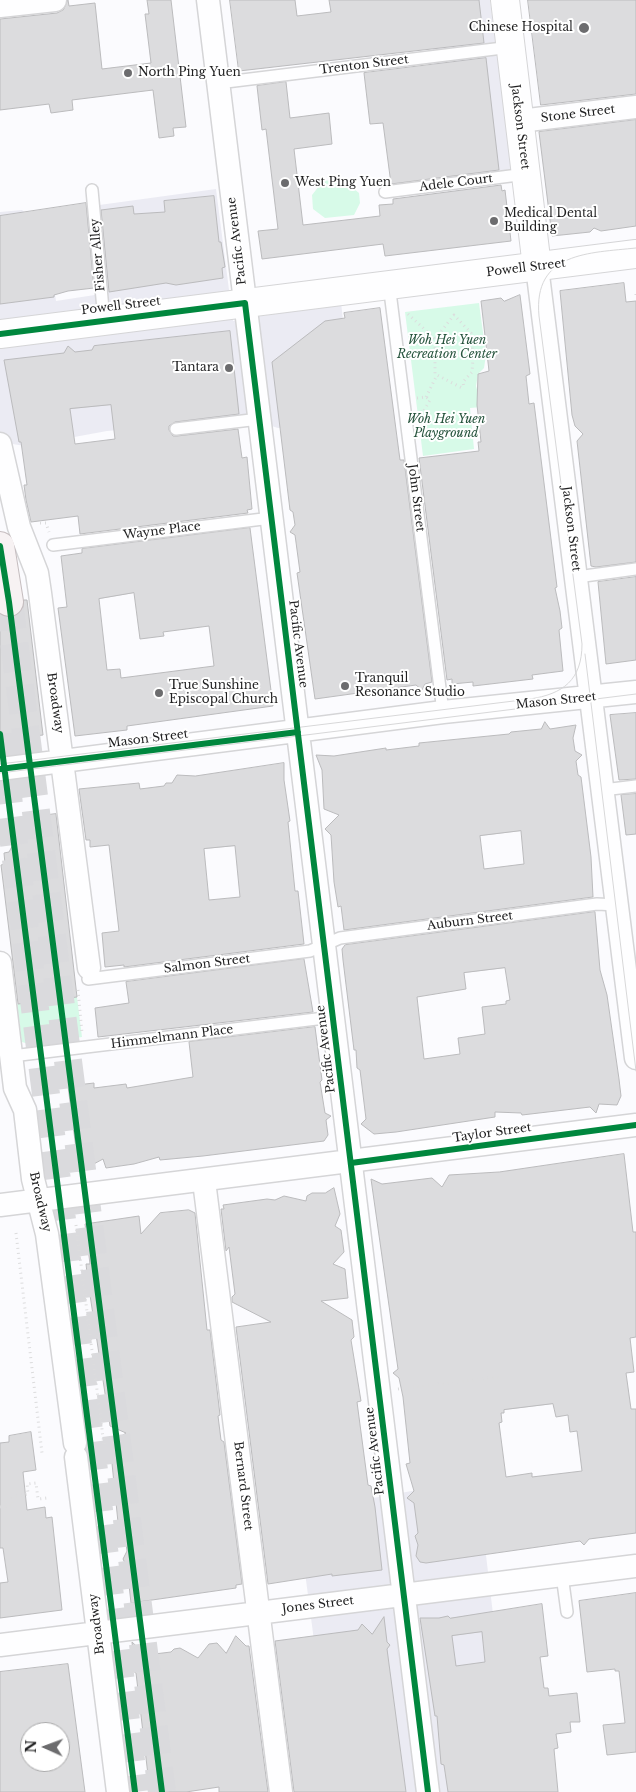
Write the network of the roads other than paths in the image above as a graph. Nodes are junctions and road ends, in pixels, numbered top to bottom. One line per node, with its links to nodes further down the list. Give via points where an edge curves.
1 (55, 0): 4 (street)
2 (208, 0): 6 (street, Pacific Avenue)
3 (505, 0): 5 (street, Jackson Street)
4 (0, 6)
5 (511, 47): 6 (lane, Trenton Street); 8 (street, Jackson Street)
6 (218, 83): 15 (street, Pacific Avenue)
7 (636, 107): 8 (street, Stone Street)
8 (520, 121): 9 (street, Jackson Street)
9 (526, 174): 11 (lane, Adele Court); 13 (street, Jackson Street)
10 (92, 190): 16 (lane, Fisher Alley)
11 (385, 192)
12 (636, 254): 13 (street, Powell Street)
13 (537, 267): 14 (street, Powell Street); 25 (street, Jackson Street)
14 (390, 284): 15 (street, Powell Street); 29 (lane, John Street)
15 (245, 303): 16 (street, Powell Street); 18 (street, Pacific Avenue)
16 (104, 320): 17 (street, Powell Street)
17 (0, 334)
18 (259, 419): 19 (lane); 21 (street, Pacific Avenue)
19 (176, 430)
20 (0, 444): 31 (street, Broadway, via 19,527 36,573)
21 (271, 518): 22 (lane, Wayne Place); 30 (street, Pacific Avenue)
22 (53, 545)
23 (0, 546): 26 (main road)
24 (636, 569): 25 (lane)
25 (577, 577): 28 (street, Jackson Street)
26 (9, 602)
27 (636, 692): 28 (street, Mason Street)
28 (591, 698): 29 (street, Mason Street); 34 (street, Jackson Street)
29 (443, 712): 30 (street, Mason Street)
30 (298, 732): 31 (street, Mason Street); 36 (street, Pacific Avenue)
31 (62, 761): 32 (street, Mason Street); 38 (street, Broadway)
32 (0, 768)
33 (636, 786): 34 (lane)
34 (603, 790): 35 (street, Jackson Street)
35 (616, 905): 36 (lane, Auburn Street, via 598,904 340,938); 41 (street, Jackson Street)
36 (324, 943): 38 (lane, Salmon Street, via 307,951); 39 (street, Pacific Avenue)
37 (0, 963): 40 (street, Broadway)
38 (88, 973)
39 (333, 1017): 40 (lane, Himmelmann Place); 43 (street, Pacific Avenue)
40 (12, 1056): 45 (street, Broadway, via 15,1088 25,1110)
41 (636, 1058)
42 (636, 1125): 43 (street, Taylor Street)
43 (351, 1163): 44 (street, Taylor Street); 49 (street, Pacific Avenue)
44 (204, 1181): 45 (street, Taylor Street); 51 (street, Bernard Street)
45 (40, 1200): 46 (street, Taylor Street); 52 (street, Broadway)
46 (0, 1206)
47 (636, 1566): 48 (street, Jones Street)
48 (562, 1575): 49 (street, Jones Street); 50 (lane)
49 (404, 1594): 51 (street, Jones Street); 56 (street, Pacific Avenue)
50 (568, 1612)
51 (258, 1613): 52 (street, Jones Street); 55 (street, Bernard Street)
52 (98, 1633): 53 (street, Jones Street); 54 (street, Broadway)
53 (0, 1645)
54 (118, 1792)
55 (281, 1792)
56 (428, 1792)

